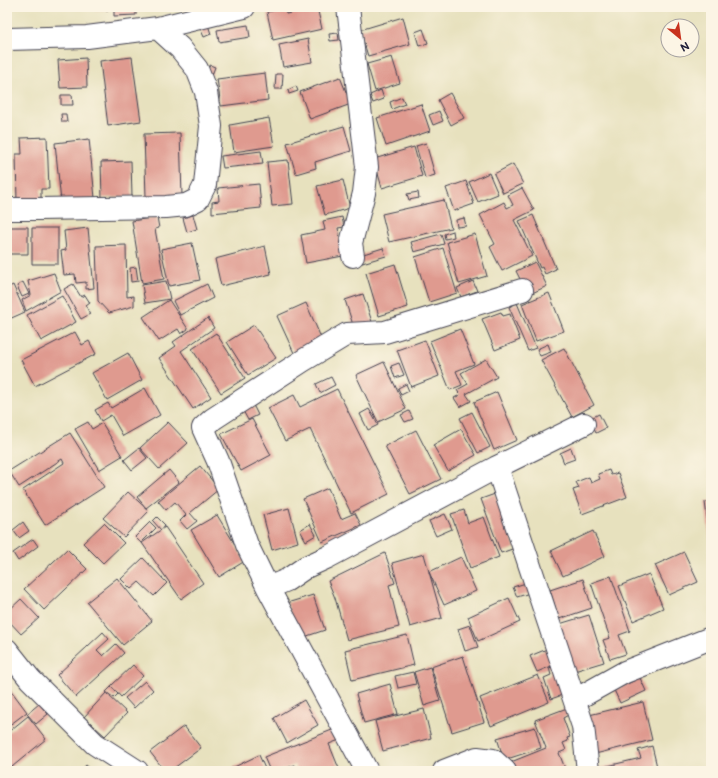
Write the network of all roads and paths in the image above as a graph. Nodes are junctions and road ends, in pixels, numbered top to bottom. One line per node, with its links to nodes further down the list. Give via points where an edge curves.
1 (244, 7): 3 (street)
2 (348, 7): 6 (street, via 367,167 364,193 351,243)
3 (158, 28): 4 (street, via 87,37); 5 (street, via 180,48 197,69 206,92 211,126 205,185 198,199 186,205 166,207)
4 (7, 39)
5 (7, 209)
6 (354, 256)
7 (522, 290): 10 (street, via 385,332 348,334 236,404 203,428 218,461 247,545)
8 (584, 424): 9 (street)
9 (497, 467): 10 (street); 13 (street)
10 (268, 588): 15 (street)
11 (711, 638): 13 (street, via 625,672)
12 (7, 650): 14 (street, via 30,679 94,744)
13 (575, 700): 18 (street, via 583,726)
14 (138, 771)
15 (367, 771)
16 (444, 771): 17 (street, via 477,758 493,760)
17 (505, 771)
18 (588, 771)

